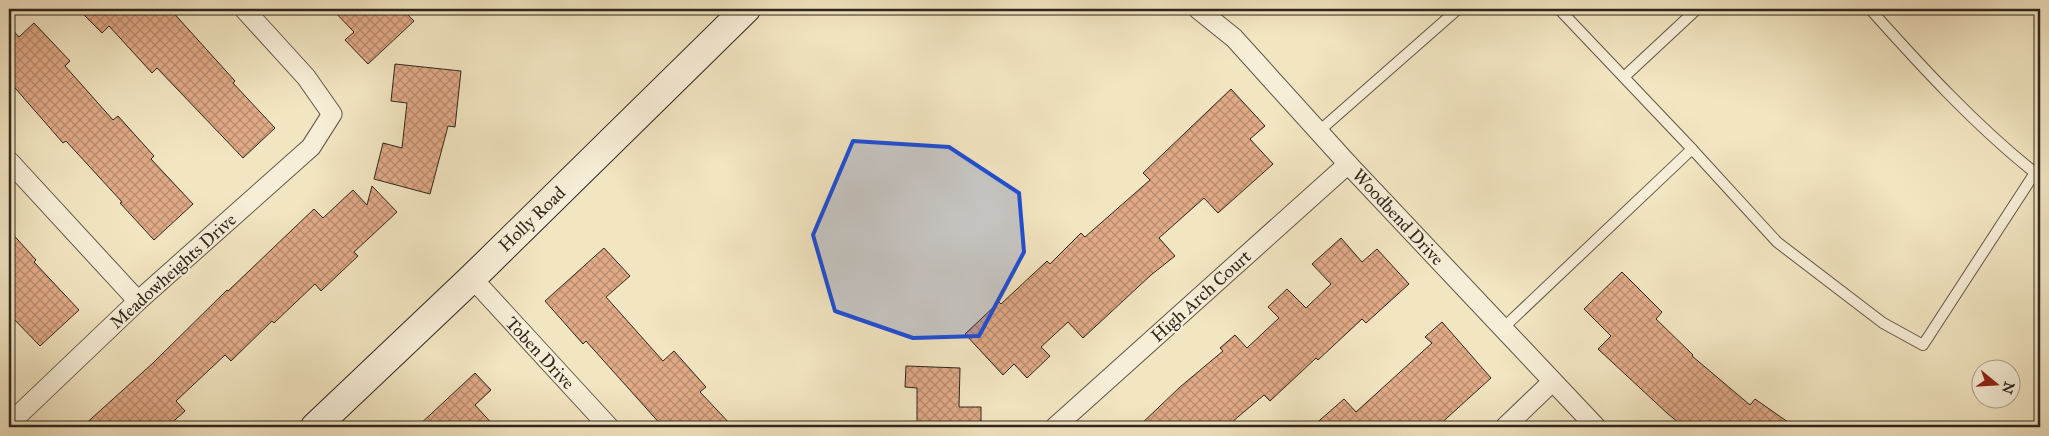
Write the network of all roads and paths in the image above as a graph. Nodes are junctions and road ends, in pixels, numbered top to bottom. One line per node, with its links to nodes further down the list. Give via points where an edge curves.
1 (244, 9): 15 (street, Meadowheights Drive, via 306,77 332,114 311,147)
2 (746, 9): 14 (main road, Holly Road)
3 (1198, 9): 9 (street, Woodbend Drive, via 1234,38)
4 (1458, 9): 9 (lane)
5 (1559, 9): 8 (lane)
6 (1697, 9): 8 (lane)
7 (1870, 9): 13 (lane, via 1918,63 2012,155)
8 (1624, 77): 10 (lane)
9 (1318, 132): 12 (street, Woodbend Drive)
10 (1692, 149): 13 (lane, via 1777,242 1883,322 1923,345); 16 (lane)
11 (9, 160): 15 (street)
12 (1348, 164): 16 (street, Woodbend Drive); 21 (street, High Arch Court)
13 (2037, 169)
14 (472, 278): 19 (main road, Holly Road); 20 (street, Toben Drive)
15 (138, 301): 18 (street, Meadowheights Drive)
16 (1502, 329): 17 (street, Woodbend Drive)
17 (1552, 382): 22 (street); 23 (street, Woodbend Drive)
18 (9, 424)
19 (315, 427)
20 (609, 427)
21 (1055, 427)
22 (1505, 427)
23 (1596, 427)

